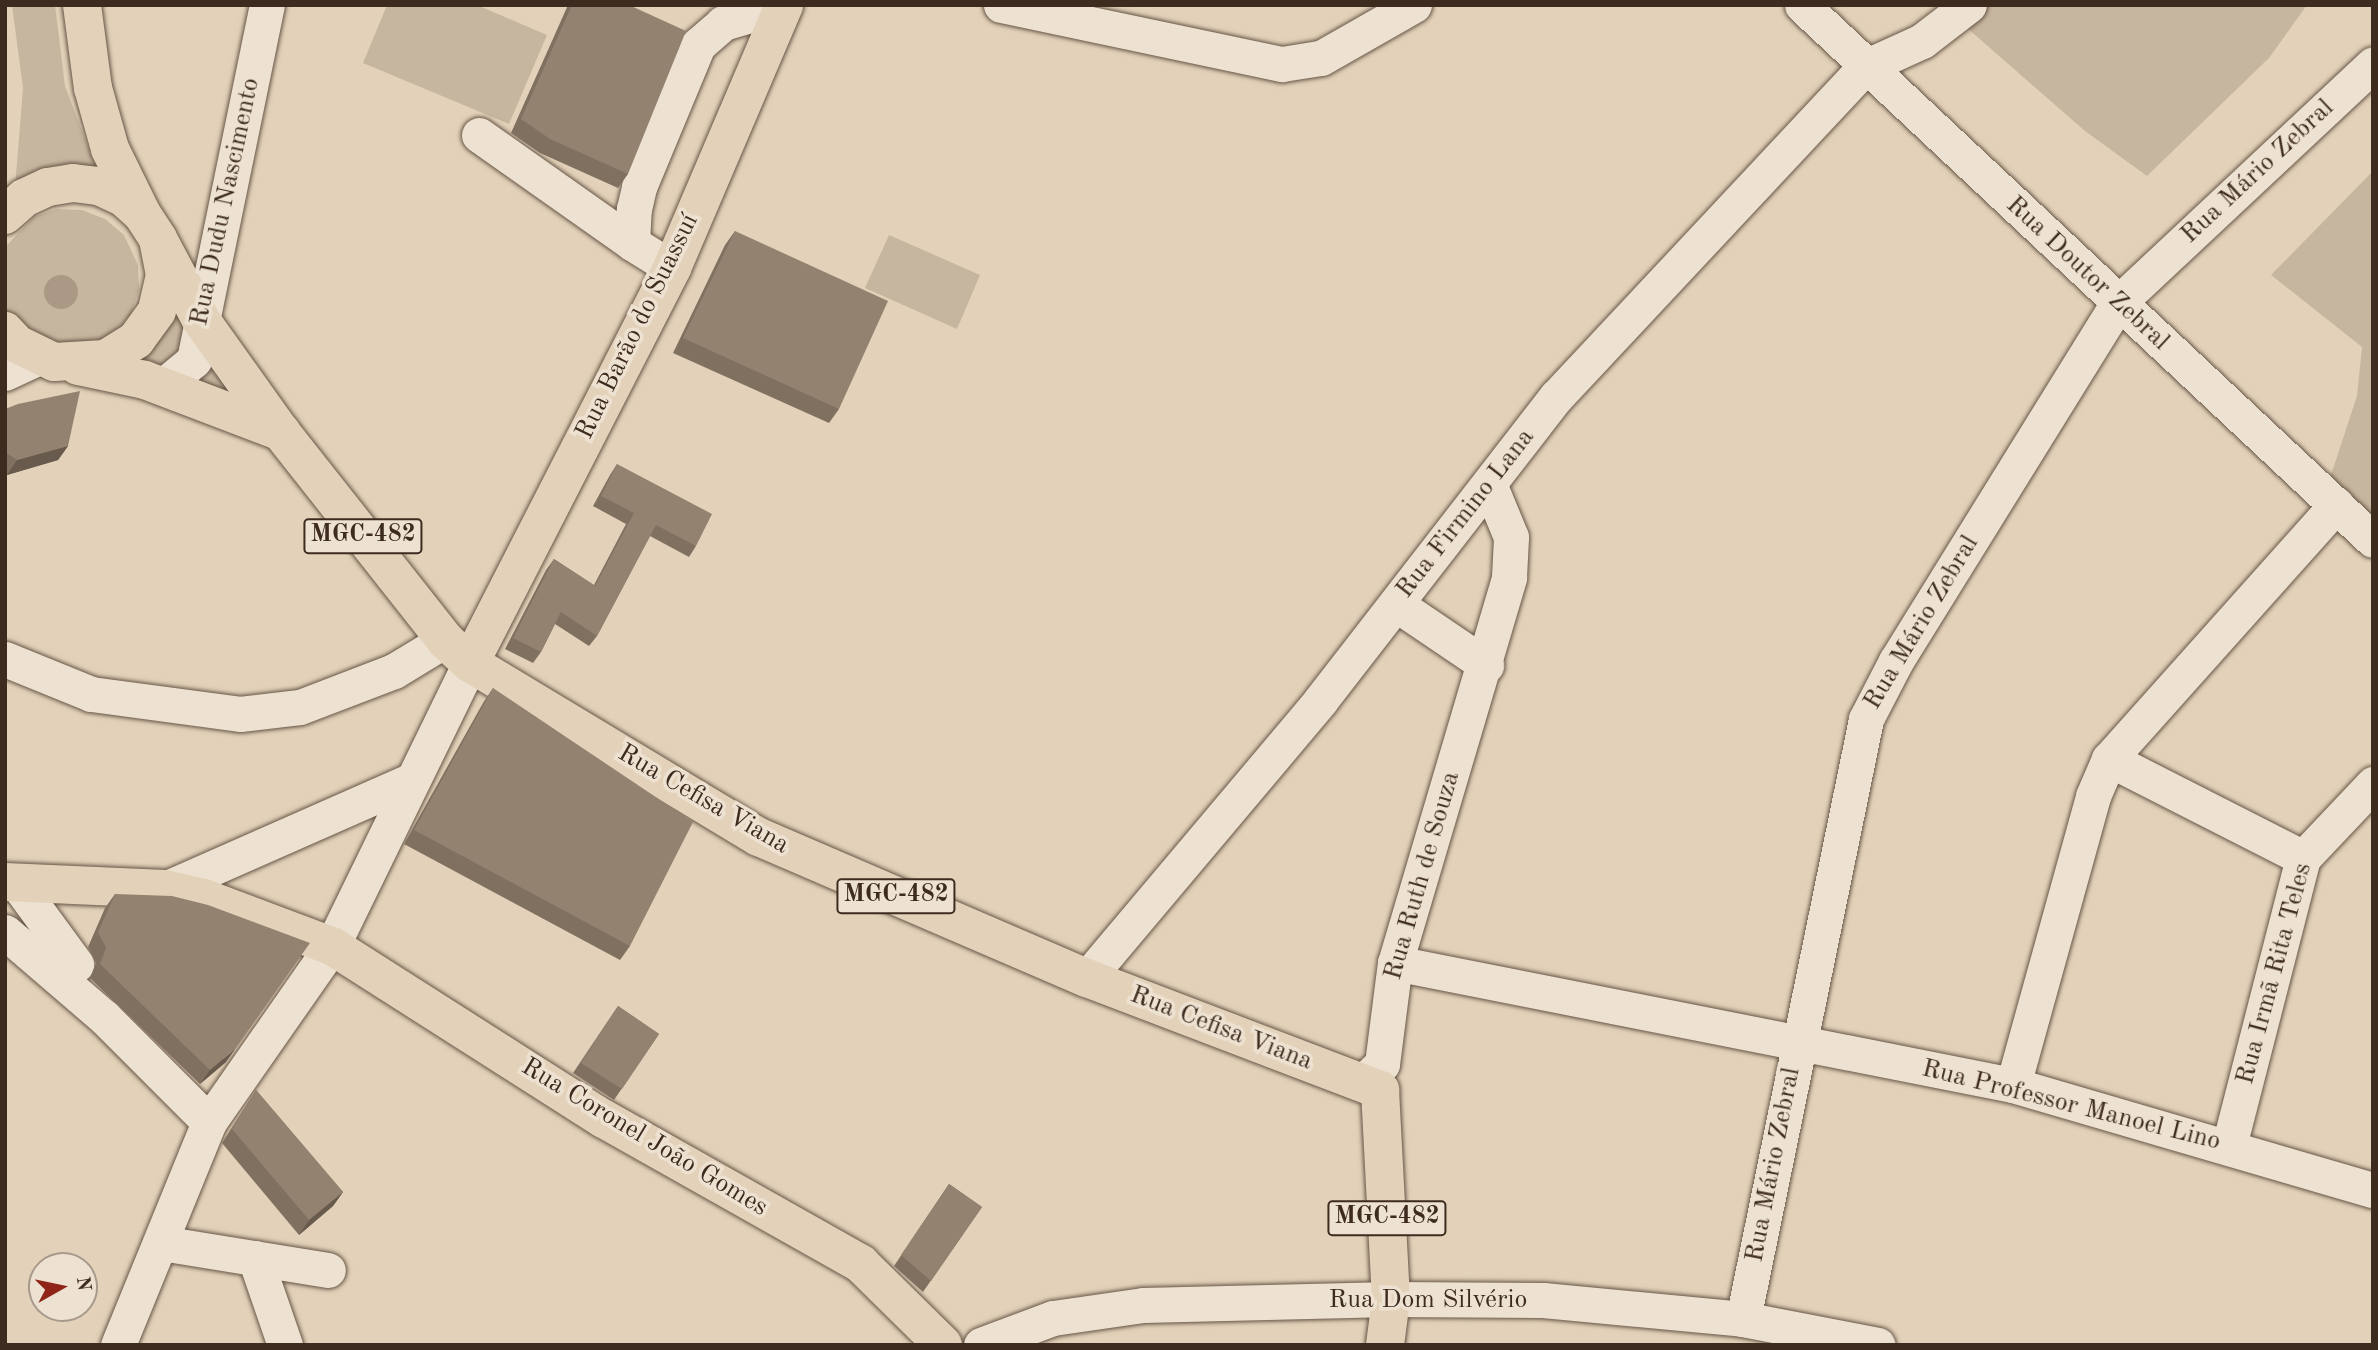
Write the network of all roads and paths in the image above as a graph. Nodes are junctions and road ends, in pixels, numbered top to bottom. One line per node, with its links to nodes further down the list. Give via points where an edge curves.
1 (82, 5): 12 (main road, MGC-482, via 93,88 110,149)
2 (267, 5): 16 (street, Rua Dudu Nascimento)
3 (784, 5): 13 (street, via 723,23 698,45 639,187); 14 (main road, Rua Barão do Suassuí)
4 (1001, 5): 5 (street, via 1282,64 1321,58)
5 (1414, 5)
6 (1802, 5): 9 (street, Rua Doutor Zebral)
7 (1969, 5): 9 (street, via 1922,41)
8 (2373, 64): 15 (street, Rua Mário Zebral)
9 (1865, 67): 15 (street, Rua Doutor Zebral); 21 (street, Rua Firmino Lana, via 1557,396)
10 (479, 135): 13 (street)
11 (5, 215): 12 (main road, MGC-482, via 24,198 48,187 74,183 99,186 123,197)
12 (150, 226): 16 (main road, Rua Cefisa Viana / MGC-482); 18 (main road, MGC-482, via 165,275 157,311 136,340 105,359)
13 (632, 243): 14 (street)
14 (672, 268): 25 (main road, Rua Barão do Suassuí)
15 (2118, 303): 22 (street, Rua Doutor Zebral); 39 (street, Rua Mário Zebral, via 1896,661 1866,719)
16 (201, 320): 19 (street, Rua Dudu Nascimento, via 194,360); 20 (main road, Rua Cefisa Viana / MGC-482)
17 (5, 331): 18 (main road)
18 (38, 365): 19 (main road)
19 (163, 386): 20 (main road)
20 (282, 432): 25 (main road, Rua Cefisa Viana / MGC-482)
21 (1490, 486): 24 (street, Rua Firmino Lana); 27 (street, Rua Ruth de Souza, via 1511,537 1509,577)
22 (2336, 505): 23 (street, Rua Doutor Zebral); 28 (street)
23 (2373, 540)
24 (1396, 604): 27 (street); 38 (street, Rua Firmino Lana)
25 (463, 649): 26 (street, via 300,707 240,714 91,694); 29 (street, Rua Barão do Suassuí); 38 (main road, Rua Cefisa Viana / MGC-482, via 759,837)
26 (5, 659)
27 (1486, 665): 36 (street, Rua Ruth de Souza)
28 (2109, 758): 31 (street); 40 (street, via 2093,796)
29 (410, 781): 33 (street); 35 (street, Rua Barão do Suassuí)
30 (2373, 784): 31 (street, Rua Irmã Rita Teles)
31 (2303, 858): 43 (street, Rua Irmã Rita Teles)
32 (10, 882): 33 (main road, Rua Coronel João Gomes); 37 (street)
33 (165, 889): 35 (main road, Rua Coronel João Gomes, via 204,898)
34 (5, 932): 42 (street, via 105,1018)
35 (332, 946): 42 (street, Rua Barão do Suassuí); 52 (main road, Rua Coronel João Gomes, via 604,1119 861,1264)
36 (1395, 963): 39 (street, Rua Professor Manoel Lino); 41 (street, Rua Ruth de Souza, via 1381,1064)
37 (76, 964)
38 (1087, 978): 41 (main road, Rua Cefisa Viana / MGC-482)
39 (1798, 1041): 40 (street, Rua Professor Manoel Lino); 49 (street, Rua Mário Zebral)
40 (2013, 1085): 43 (street, Rua Professor Manoel Lino)
41 (1371, 1086): 48 (main road, MGC-482)
42 (208, 1122): 45 (street, Rua Barão do Suassuí)
43 (2229, 1146): 44 (street, Rua Professor Manoel Lino)
44 (2373, 1190)
45 (160, 1243): 46 (street); 50 (street, Rua Barão do Suassuí)
46 (255, 1258): 47 (street); 51 (street)
47 (328, 1270)
48 (1391, 1299): 49 (street, Rua Dom Silvério, via 1543,1300); 53 (street, Rua Dom Silvério, via 1143,1305 1053,1318); 54 (main road, MGC-482)
49 (1743, 1319): 55 (street, Rua Dom Silvério)
50 (118, 1345)
51 (285, 1345)
52 (943, 1345)
53 (981, 1345)
54 (1385, 1345)
55 (1878, 1345)

